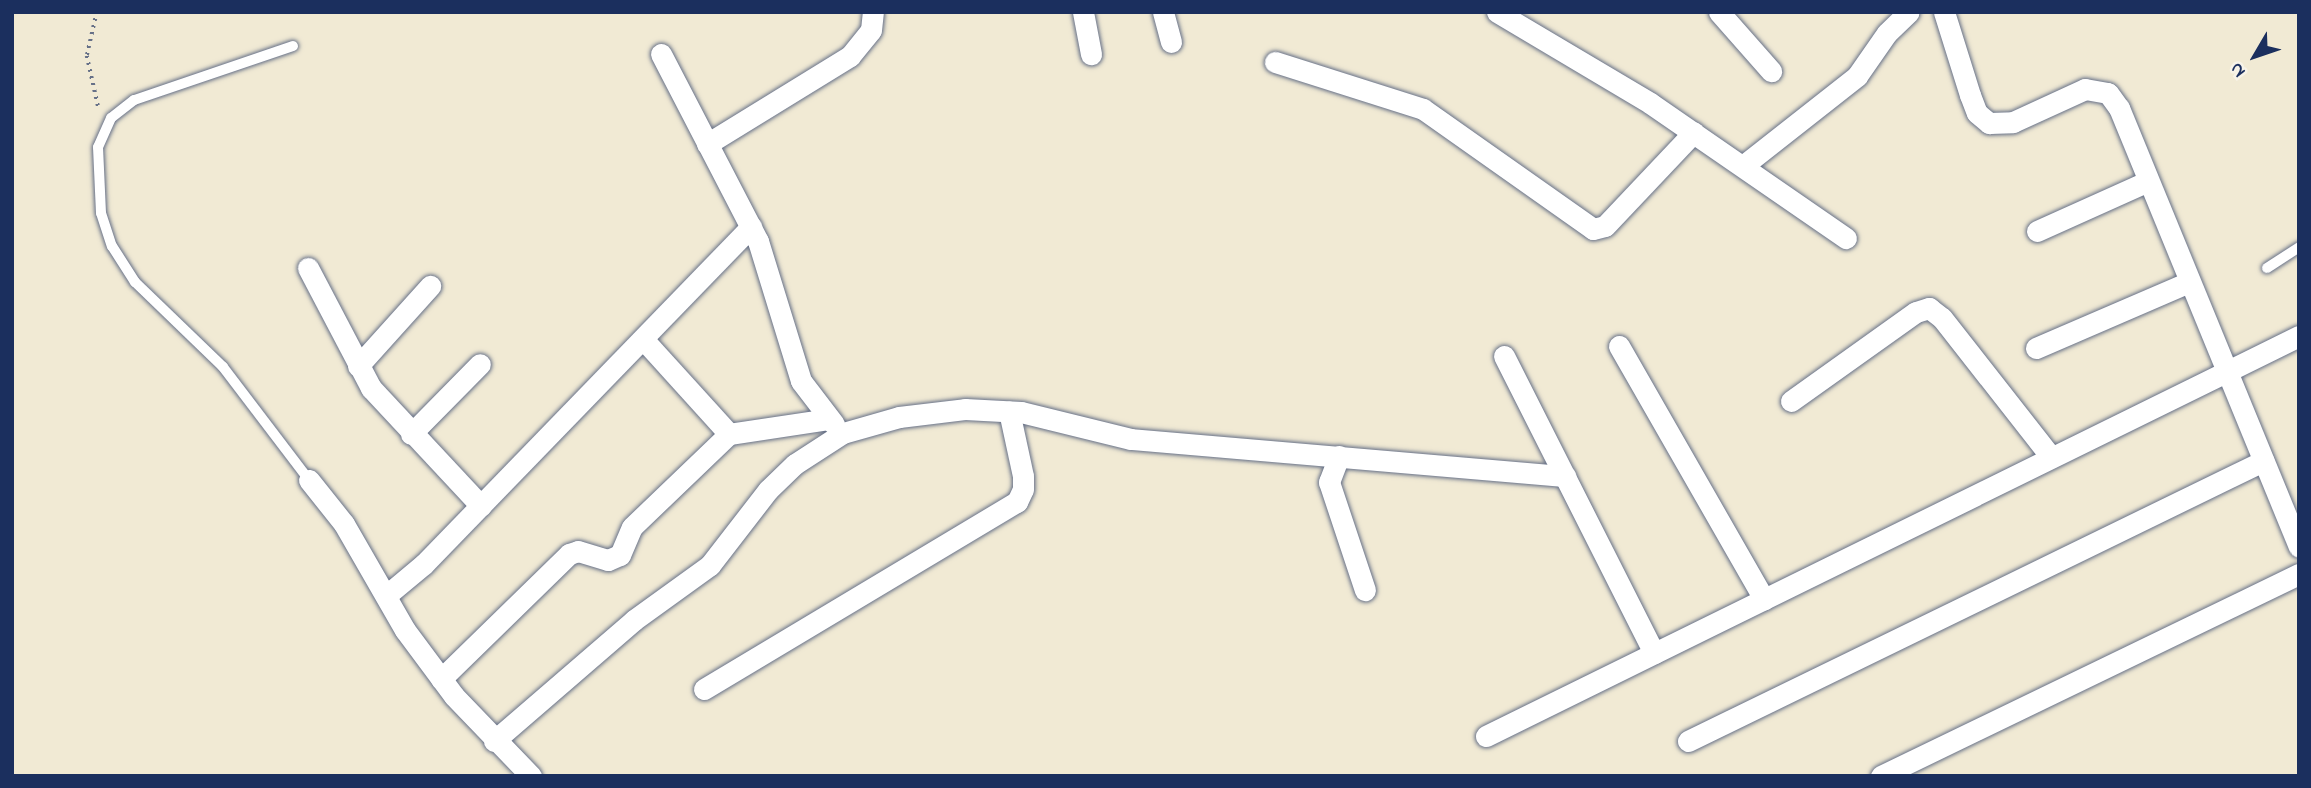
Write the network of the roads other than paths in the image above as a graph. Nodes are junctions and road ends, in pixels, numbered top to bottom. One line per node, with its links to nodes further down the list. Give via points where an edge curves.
1 (873, 12): 15 (street, via 871,30 850,57)
2 (1083, 12): 11 (street)
3 (1163, 12): 8 (street)
4 (1497, 12): 14 (street)
5 (1719, 12): 13 (street)
6 (1909, 12): 16 (street, via 1886,33 1857,76 1824,97)
7 (1944, 12): 17 (street, via 1977,113 1999,125 2085,89 2109,93)
8 (1171, 42)
9 (293, 46): 43 (lane, via 134,100 120,108 103,129 98,147 101,212 113,246 156,306 223,367)
10 (661, 54): 15 (street)
11 (1091, 54)
12 (1275, 62): 14 (street, via 1423,109 1593,229 1605,226)
13 (1771, 71)
14 (1694, 132): 16 (street)
15 (708, 144): 18 (street)
16 (1744, 165): 20 (street)
17 (2148, 181): 19 (street); 24 (street)
18 (751, 227): 27 (street); 36 (street, via 801,381)
19 (2037, 231)
20 (1846, 237)
21 (2299, 247): 23 (lane)
22 (308, 268): 32 (street)
23 (2267, 268)
24 (2189, 282): 29 (street); 33 (street)
25 (430, 286): 32 (street)
26 (2299, 336): 33 (street)
27 (643, 338): 38 (street); 44 (street)
28 (1619, 346): 49 (street)
29 (2036, 348)
30 (1504, 356): 42 (street)
31 (480, 364): 37 (street)
32 (358, 366): 37 (street)
33 (2225, 371): 40 (street); 41 (street)
34 (1791, 401): 40 (street, via 1928,308 1966,347)
35 (1009, 411): 36 (street, via 965,409); 39 (street, via 1131,439); 52 (street, via 1023,476 1017,502)
36 (836, 426): 38 (street); 54 (street, via 782,476 710,565 634,621)
37 (411, 434): 44 (street)
38 (729, 434): 51 (street, via 632,527 620,555 608,559 578,551 569,554)
39 (1339, 456): 42 (street); 47 (street, via 1329,482)
40 (2051, 457): 49 (street)
41 (2263, 461): 45 (street); 55 (street)
42 (1564, 476): 50 (street)
43 (309, 480): 48 (street, via 344,524)
44 (481, 506): 48 (street)
45 (2298, 544)
46 (2299, 574): 57 (street)
47 (1365, 590)
48 (388, 594): 51 (street, via 405,630)
49 (1764, 599): 50 (street)
50 (1654, 653): 53 (street)
51 (441, 679): 54 (street)
52 (704, 689)
53 (1486, 736)
54 (494, 741): 56 (street)
55 (1688, 741)
56 (531, 776)
57 (1881, 776)

